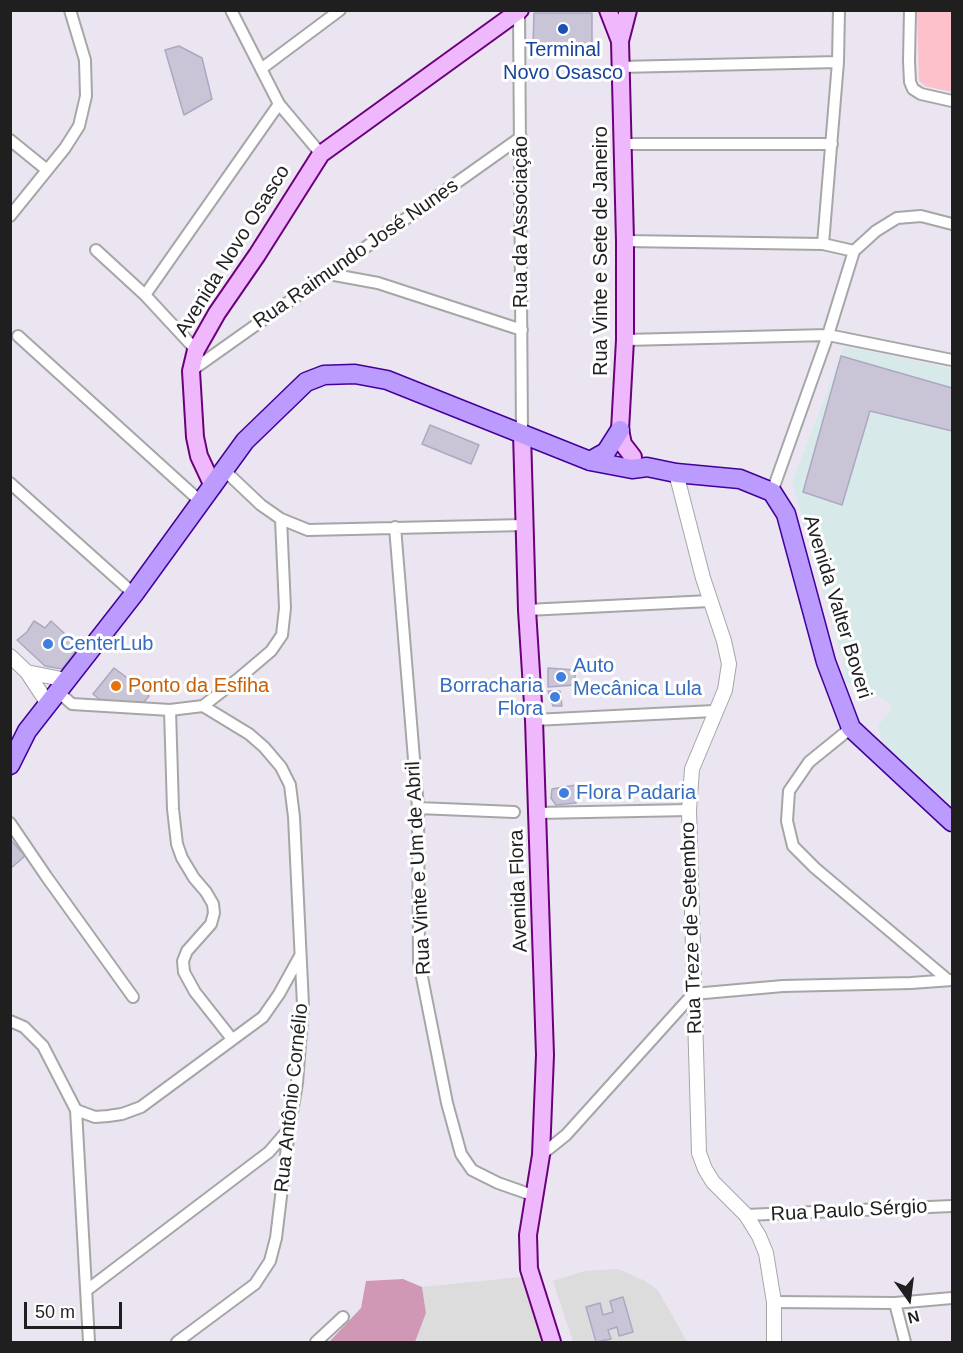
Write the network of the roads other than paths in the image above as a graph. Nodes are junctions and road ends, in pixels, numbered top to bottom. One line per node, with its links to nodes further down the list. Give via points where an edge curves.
1 (70, 10): 20 (street, via 85,60 86,96 80,126)
2 (231, 10): 12 (street)
3 (340, 10): 12 (street)
4 (608, 10): 9 (main road, Rua Vinte e Sete de Janeiro)
5 (628, 10): 9 (main road, Rua Vinte e Sete de Janeiro)
6 (839, 10): 10 (street)
7 (910, 10): 13 (street, via 909,72 913,89)
8 (519, 11): 15 (street, Rua da Associação); 19 (main road, Avenida Novo Osasco)
9 (620, 41): 11 (main road, Rua Vinte e Sete de Janeiro)
10 (838, 62): 11 (street); 18 (street)
11 (620, 67): 17 (main road, Rua Vinte e Sete de Janeiro)
12 (261, 69): 14 (street)
13 (952, 101)
14 (279, 104): 19 (street); 28 (street)
15 (521, 137): 27 (street, Rua Raimundo José Nunes); 29 (street, Rua da Associação)
16 (10, 140): 20 (street)
17 (624, 144): 18 (street); 23 (main road, Rua Vinte e Sete de Janeiro)
18 (832, 144): 24 (street)
19 (321, 154): 33 (main road, Avenida Novo Osasco)
20 (47, 170): 21 (street)
21 (10, 216)
22 (952, 224): 26 (street, via 921,216 897,218)
23 (625, 241): 24 (street); 32 (main road, Rua Vinte e Sete de Janeiro)
24 (823, 244): 26 (street)
25 (96, 250): 28 (street)
26 (854, 251): 30 (street)
27 (328, 273): 29 (street, via 378,283); 35 (street, Rua Raimundo José Nunes)
28 (145, 295): 33 (street)
29 (522, 330): 37 (street, Rua da Associação)
30 (828, 334): 32 (street); 34 (street); 46 (street)
31 (18, 336): 47 (street)
32 (625, 340): 36 (main road, Rua Vinte e Sete de Janeiro)
33 (196, 350): 35 (main road, Avenida Novo Osasco)
34 (952, 360)
35 (191, 371): 45 (main road, Avenida Novo Osasco, via 195,437)
36 (620, 430): 39 (main road); 41 (main road, Rua Vinte e Sete de Janeiro, via 623,444)
37 (522, 433): 38 (main road); 42 (main road, via 387,380 355,374 324,375 306,382 245,441); 49 (main road, Avenida Flora)
38 (564, 450): 39 (main road); 40 (main road)
39 (606, 452): 40 (main road); 41 (main road)
40 (590, 461): 41 (main road, via 632,469)
41 (640, 462): 43 (main road)
42 (224, 470): 45 (main road); 48 (street)
43 (676, 473): 46 (main road, via 740,478); 52 (street, Rua Treze de Setembro)
44 (10, 483): 51 (street)
45 (213, 486): 47 (main road)
46 (772, 492): 61 (main road, Avenida Valter Boveri, via 786,514 826,662)
47 (201, 502): 51 (main road)
48 (281, 519): 50 (street, via 308,530); 57 (street, via 285,608 282,635 271,651)
49 (524, 525): 50 (street); 53 (main road, Avenida Flora)
50 (395, 527): 63 (street, Rua Vinte e Um de Abril)
51 (134, 594): 56 (main road)
52 (710, 601): 53 (street); 59 (street, Rua Treze de Setembro, via 729,663 725,690)
53 (527, 610): 60 (main road, Avenida Flora)
54 (10, 656): 55 (street)
55 (27, 672): 56 (street); 56 (street)
56 (57, 692): 58 (street, via 72,704); 62 (main road, via 27,731)
57 (203, 706): 58 (street); 69 (street, Rua Antônio Cornélio, via 264,747 290,785)
58 (170, 710): 74 (street, via 177,844 213,904 214,913 211,924 187,951 184,972)
59 (714, 711): 60 (street); 64 (street, Rua Treze de Setembro, via 692,769)
60 (534, 720): 66 (main road, Avenida Flora)
61 (851, 728): 67 (main road, Avenida Valter Boveri); 70 (street, via 809,762 789,791 787,821 793,846)
62 (10, 765)
63 (418, 808): 65 (street); 78 (street, Rua Vinte e Um de Abril, via 419,962 461,1154 472,1170 498,1184)
64 (689, 810): 66 (street); 71 (street, Rua Treze de Setembro)
65 (513, 812)
66 (537, 813): 77 (main road, Avenida Flora, via 545,1055)
67 (952, 822)
68 (10, 823): 72 (street)
69 (300, 955): 74 (street, via 263,1017); 76 (street, Rua Antônio Cornélio, via 303,1005)
70 (950, 980): 71 (street, via 783,986)
71 (693, 994): 77 (street, via 566,1135); 80 (street, Rua Treze de Setembro, via 699,1153 713,1182)
72 (133, 997)
73 (10, 1021): 75 (street, via 24,1027 43,1046)
74 (232, 1039): 75 (street, via 141,1107 101,1117)
75 (76, 1110): 81 (street)
76 (289, 1130): 81 (street, via 270,1152); 87 (street, Rua Antônio Cornélio, via 270,1261 255,1284)
77 (541, 1155): 78 (main road, Avenida Flora)
78 (535, 1196): 89 (main road, Avenida Flora, via 528,1235 529,1269)
79 (952, 1206): 80 (street, Rua Paulo Sérgio)
80 (746, 1215): 83 (street, Rua Treze de Setembro, via 766,1253)
81 (87, 1290): 86 (street)
82 (952, 1298): 84 (street)
83 (774, 1302): 84 (street); 90 (street, Rua Treze de Setembro)
84 (895, 1303): 91 (street)
85 (344, 1317): 88 (street)
86 (89, 1342)
87 (177, 1342)
88 (316, 1342)
89 (552, 1342)
90 (774, 1342)
91 (906, 1342)

